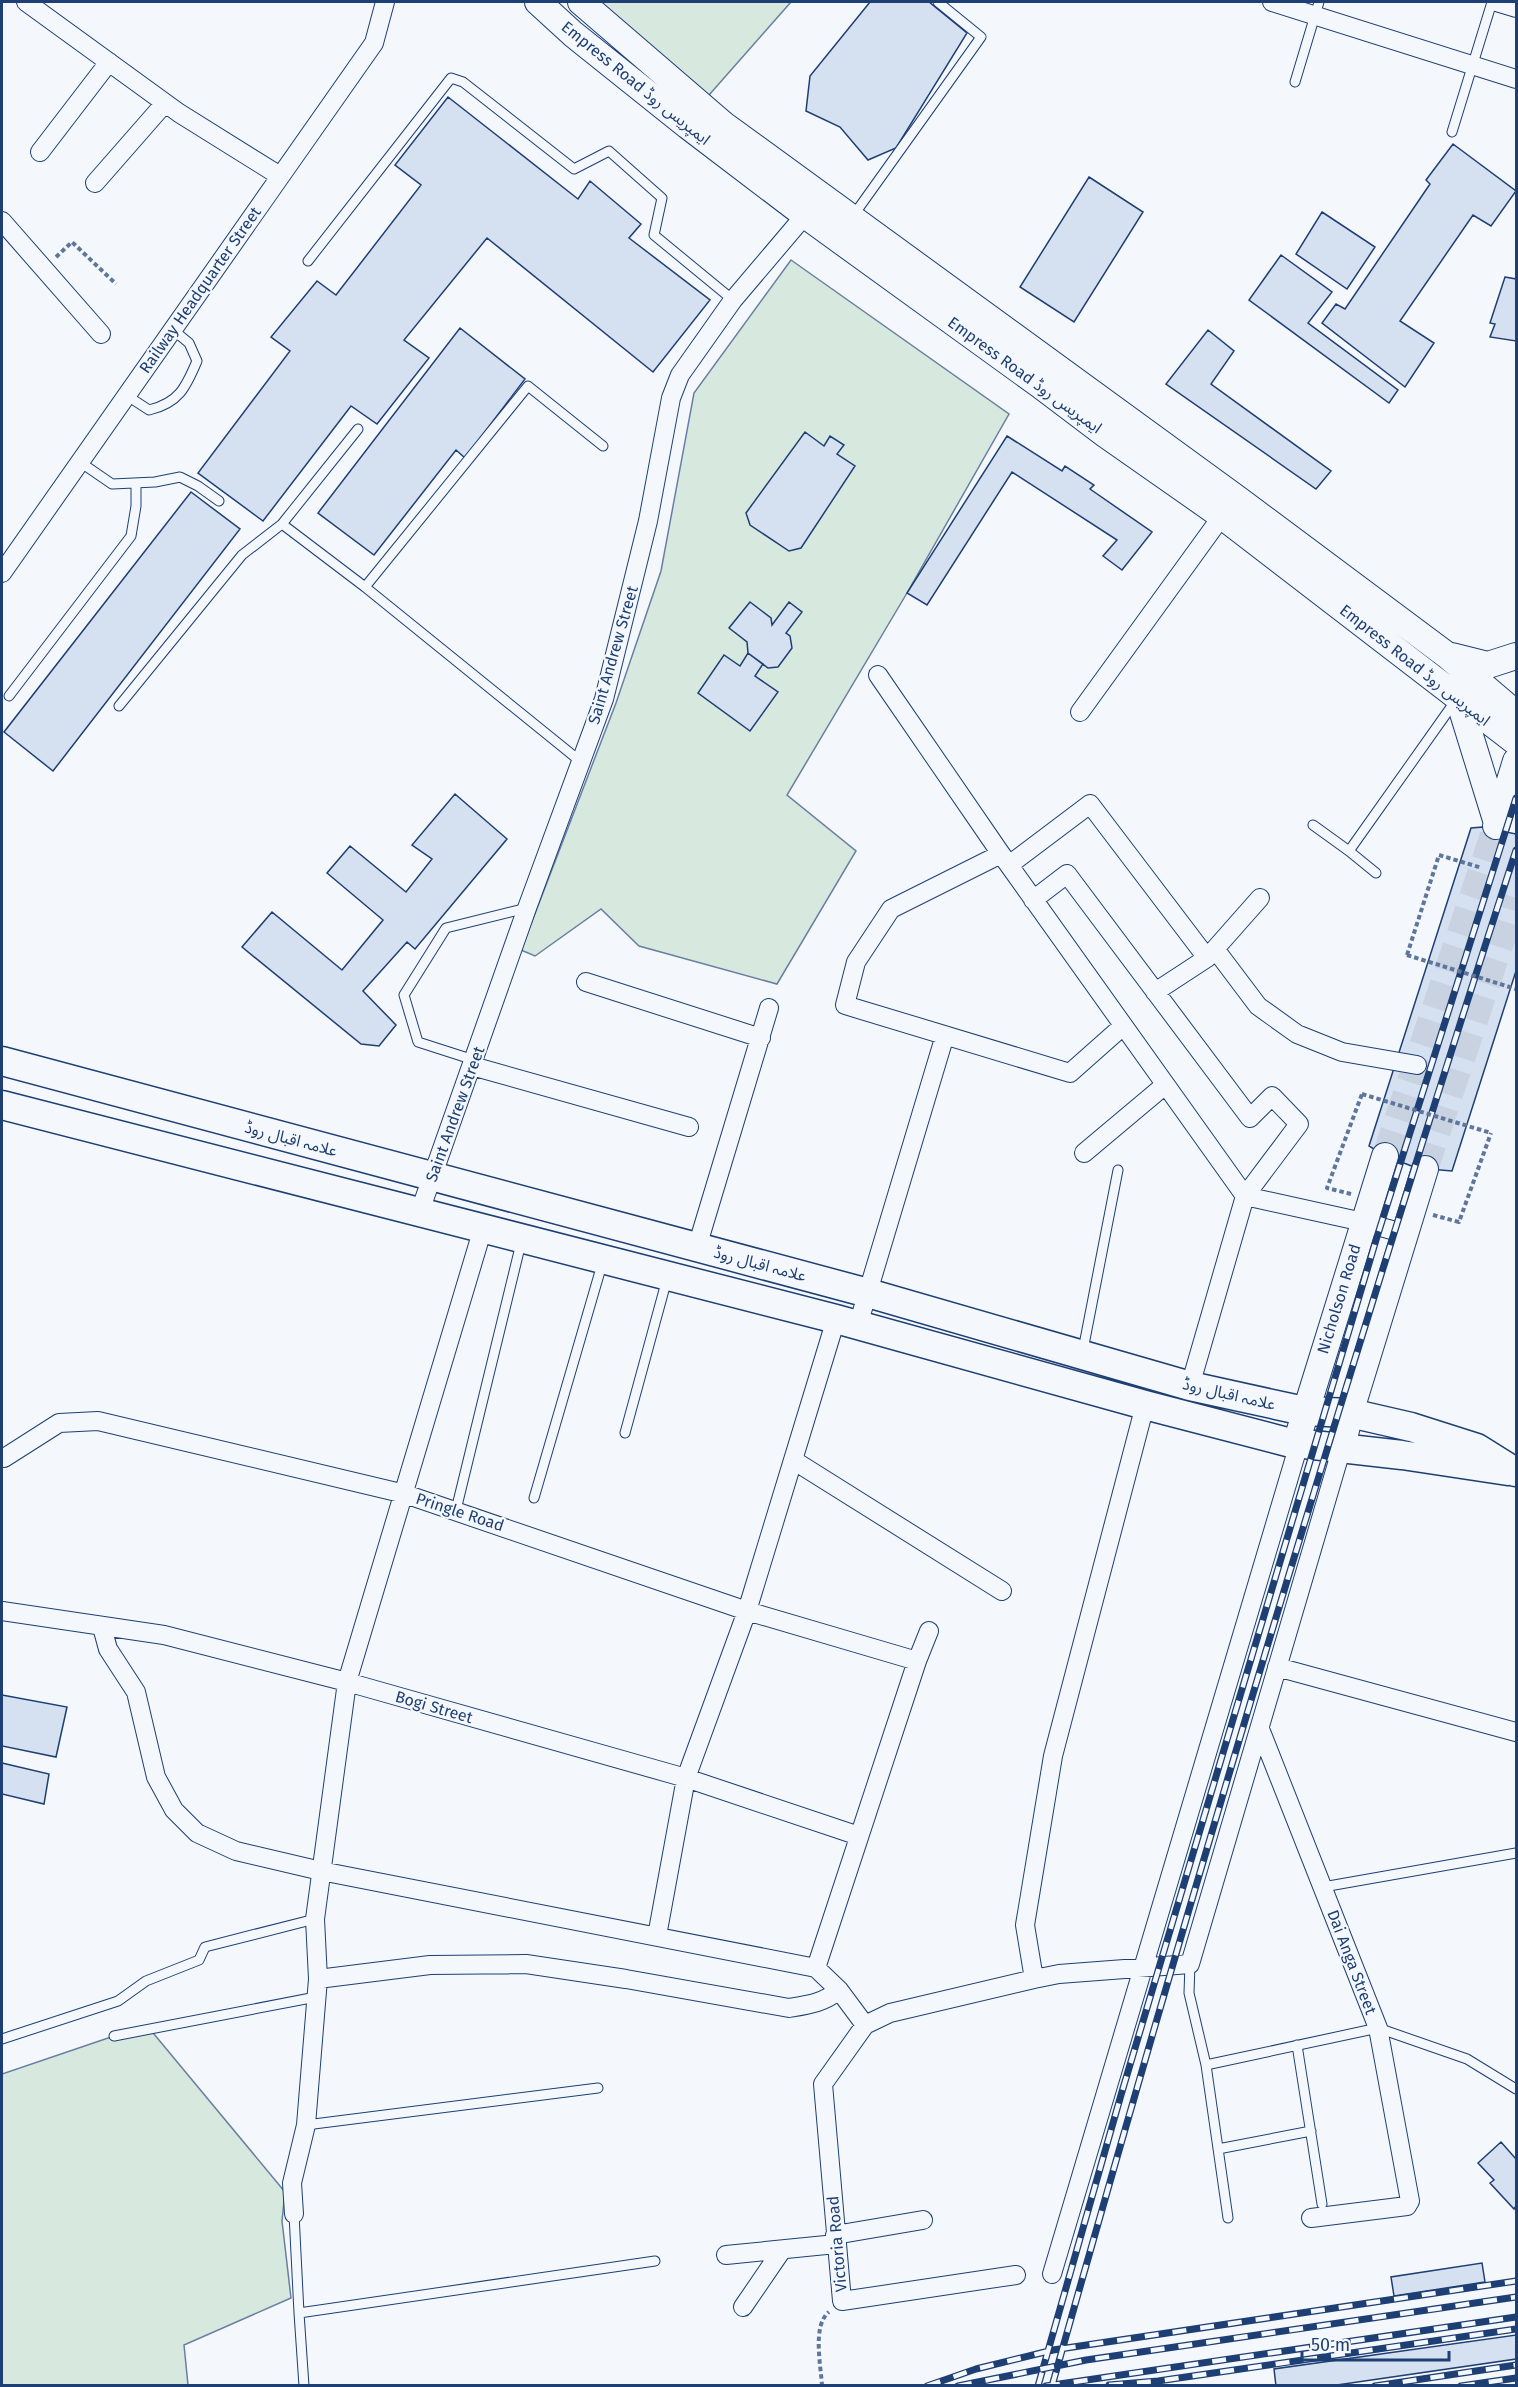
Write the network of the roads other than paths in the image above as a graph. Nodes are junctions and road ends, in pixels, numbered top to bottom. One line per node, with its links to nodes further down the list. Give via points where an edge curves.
1 (26, 2): 10 (street)
2 (385, 2): 17 (street, Railway Headquarter Street, via 374,43)
3 (538, 2): 20 (main road, Empress Road ایمپریس روڈ, via 688,126)
4 (580, 2): 19 (main road, Empress Road ایمپریس روڈ, via 724,125)
5 (938, 2): 21 (lane, via 981,37)
6 (1272, 2): 8 (street)
7 (1494, 2): 9 (street); 11 (lane)
8 (1317, 8): 11 (street); 13 (lane)
9 (1516, 8)
10 (110, 62): 14 (street); 16 (street)
11 (1473, 65): 12 (street); 15 (lane)
12 (1516, 79)
13 (1295, 82)
14 (165, 103): 17 (street); 18 (street)
15 (1452, 132)
16 (40, 152)
17 (280, 176): 25 (street, Railway Headquarter Street)
18 (95, 183)
19 (822, 196): 20 (street, Saint Andrew Street); 21 (main road, Empress Road ایمپریس روڈ)
20 (805, 215): 24 (street, Saint Andrew Street); 33 (main road, Empress Road ایمپریس روڈ)
21 (852, 218): 37 (main road, Empress Road ایمپریس روڈ)
22 (2, 221): 26 (street)
23 (308, 261): 24 (lane, via 451,78 463,82 574,168 609,151 662,198 654,235)
24 (733, 300): 46 (street, Saint Andrew Street, via 680,375 671,398 627,612 604,699)
25 (172, 329): 27 (street, Railway Headquarter Street); 27 (lane, via 189,343 197,361 186,386 166,406 149,410)
26 (101, 334)
27 (126, 395): 30 (street, Railway Headquarter Street)
28 (358, 429): 34 (lane)
29 (603, 446): 36 (lane, via 528,386)
30 (80, 462): 31 (lane, via 112,484); 35 (street, Railway Headquarter Street)
31 (136, 483): 32 (lane, via 180,477); 40 (lane, via 131,536)
32 (219, 501)
33 (1222, 516): 41 (main road, Empress Road ایمپریس روڈ); 43 (street)
34 (282, 524): 36 (lane); 42 (lane, via 242,555)
35 (2, 573)
36 (365, 587): 46 (lane)
37 (1448, 656): 38 (main road, via 1488,665); 44 (main road, Empress Road ایمپریس روڈ)
38 (1516, 656)
39 (878, 675): 50 (street)
40 (9, 696)
41 (1458, 699): 45 (main road, Empress Road ایمپریس روڈ); 47 (main road, via 1496,826); 49 (lane)
42 (119, 706)
43 (1080, 712)
44 (1516, 714)
45 (1516, 742)
46 (580, 761): 54 (street, Saint Andrew Street)
47 (1516, 761)
48 (1313, 825): 49 (lane)
49 (1349, 851): 51 (lane)
50 (1005, 860): 53 (street); 55 (street, via 1090,804); 60 (street, via 891,909 856,963 845,1005)
51 (1376, 873)
52 (1260, 898): 55 (street)
53 (1033, 900): 57 (street, via 1067,874); 59 (street)
54 (527, 908): 63 (street, Saint Andrew Street); 63 (lane, via 446,928 404,994 418,1042)
55 (1211, 953): 57 (street); 64 (street, via 1258,1006 1297,1034 1342,1053)
56 (586, 982): 61 (street)
57 (1155, 992): 73 (street, via 1250,1118 1272,1096 1299,1124)
58 (769, 1008): 61 (street)
59 (1123, 1026): 60 (street, via 1070,1073); 65 (street)
60 (945, 1035): 82 (street)
61 (761, 1038): 79 (street)
62 (2, 1061): 72 (main road, علامہ اقبال روڈ)
63 (473, 1063): 67 (street); 72 (street, Saint Andrew Street)
64 (1417, 1065)
65 (1165, 1085): 68 (street); 73 (street)
66 (2, 1105): 74 (main road, علامہ اقبال روڈ)
67 (689, 1127)
68 (1084, 1153)
69 (1385, 1156): 75 (main road, Nicholson Road)
70 (1425, 1169): 77 (main road)
71 (1118, 1170): 84 (lane)
72 (432, 1176): 74 (street, Saint Andrew Street); 79 (main road, علامہ اقبال روڈ)
73 (1245, 1197): 75 (street); 85 (street)
74 (420, 1211): 76 (main road, علامہ اقبال روڈ)
75 (1367, 1211): 77 (street); 87 (main road, Nicholson Road)
76 (483, 1228): 78 (main road, علامہ اقبال روڈ); 95 (street)
77 (1406, 1234): 88 (main road)
78 (522, 1238): 80 (main road, علامہ اقبال روڈ); 97 (lane)
79 (697, 1247): 82 (main road, علامہ اقبال روڈ)
80 (604, 1259): 81 (main road, علامہ اقبال روڈ); 96 (lane)
81 (668, 1275): 83 (main road, علامہ اقبال روڈ); 89 (lane)
82 (868, 1293): 83 (street); 84 (main road, علامہ اقبال روڈ)
83 (847, 1322): 86 (main road, علامہ اقبال روڈ); 93 (street)
84 (1082, 1356): 85 (main road, علامہ اقبال روڈ)
85 (1190, 1386): 87 (main road, علامہ اقبال روڈ)
86 (1145, 1405): 90 (main road, علامہ اقبال روڈ); 118 (street, via 1053,1756 1025,1925)
87 (1304, 1411): 88 (main road, علامہ اقبال روڈ); 90 (main road, Nicholson Road)
88 (1350, 1413): 91 (main road); 94 (main road, علامہ اقبال روڈ, via 1477,1448)
89 (625, 1433)
90 (1296, 1443): 91 (main road, علامہ اقبال روڈ); 117 (street, via 1296,1454)
91 (1342, 1447): 94 (main road, علامہ اقبال روڈ); 104 (street)
92 (2, 1457): 95 (street, Pringle Road, via 59,1423 98,1421)
93 (793, 1460): 98 (street); 100 (street)
94 (1516, 1472)
95 (405, 1494): 97 (street, Pringle Road); 105 (street)
96 (534, 1498)
97 (456, 1510): 100 (street, Pringle Road)
98 (1002, 1591)
99 (2, 1611): 101 (street, Bogi Street)
100 (747, 1611): 103 (street, Pringle Road); 108 (street)
101 (102, 1627): 105 (street, Bogi Street, via 164,1635); 111 (street, via 108,1649 136,1692 156,1777 174,1810 197,1833 236,1851)
102 (929, 1631): 103 (street)
103 (916, 1661): 109 (street)
104 (1277, 1667): 106 (street); 107 (street)
105 (347, 1682): 108 (street, Bogi Street); 111 (street)
106 (1260, 1729): 112 (street, Dai Anga Street); 115 (street)
107 (1516, 1732)
108 (686, 1778): 109 (street, Bogi Street); 114 (street)
109 (859, 1836): 116 (street)
110 (1516, 1853): 112 (lane)
111 (321, 1872): 113 (street); 114 (street)
112 (1323, 1887): 122 (street, Dai Anga Street)
113 (315, 1919): 119 (street); 124 (lane, via 205,1947 199,1960 146,1981 118,2001)
114 (657, 1936): 116 (street)
115 (1190, 1964): 117 (street); 126 (lane, via 1189,1993)
116 (816, 1968): 120 (street)
117 (1144, 1968): 118 (street); 140 (street)
118 (1034, 1979): 121 (street, via 890,2013)
119 (317, 1988): 120 (street, via 430,1965 526,1964 789,2008 813,2005); 123 (lane); 129 (street)
120 (838, 1990): 121 (street)
121 (865, 2025): 136 (street, Victoria Road, via 823,2084)
122 (1378, 2028): 125 (lane); 128 (lane, via 1467,2059); 132 (street, Dai Anga Street, via 1409,2204)
123 (114, 2036)
124 (2, 2039)
125 (1296, 2045): 126 (lane); 130 (lane)
126 (1206, 2065): 131 (lane)
127 (598, 2088): 129 (lane)
128 (1516, 2089)
129 (306, 2125): 133 (street, via 292,2183)
130 (1311, 2132): 131 (lane); 132 (lane)
131 (1218, 2150): 134 (lane)
132 (1317, 2211)
133 (294, 2214): 143 (lane)
134 (1228, 2218)
135 (923, 2220): 136 (street)
136 (836, 2240): 137 (street); 141 (street, Victoria Road, via 842,2301)
137 (782, 2250): 138 (street); 142 (street)
138 (726, 2256)
139 (655, 2261): 143 (lane)
140 (1052, 2274)
141 (1016, 2275)
142 (743, 2307)
143 (299, 2313): 144 (lane)
144 (304, 2385)

